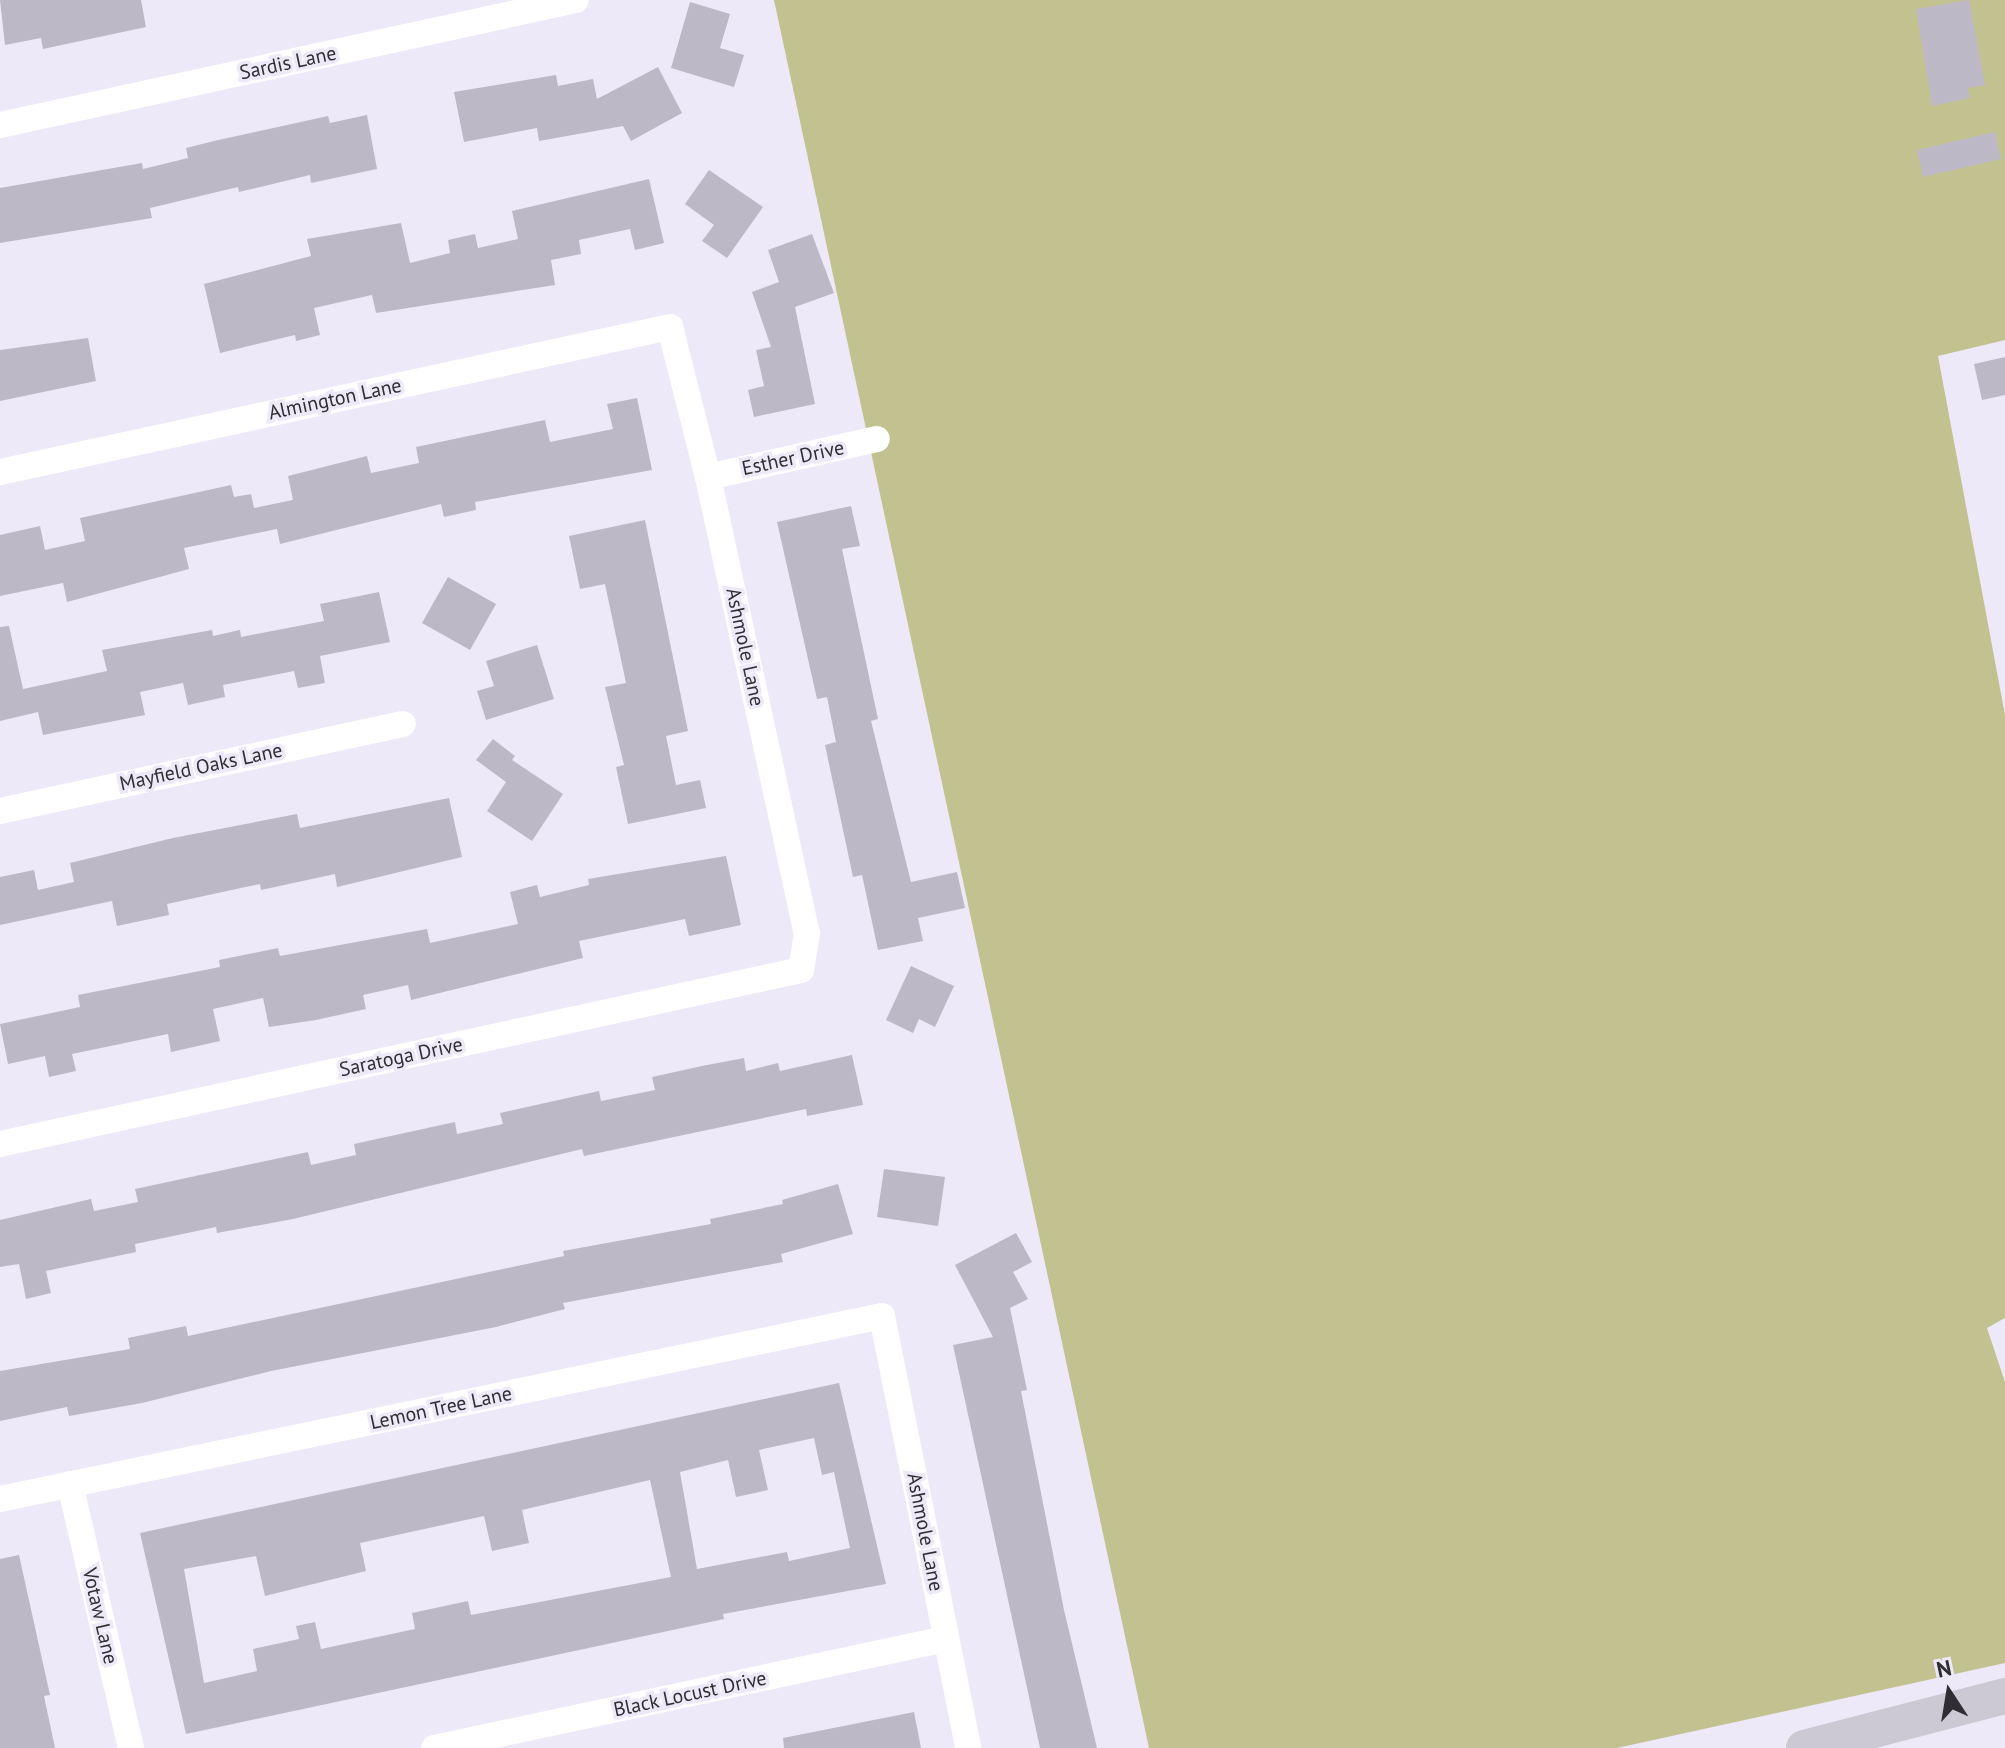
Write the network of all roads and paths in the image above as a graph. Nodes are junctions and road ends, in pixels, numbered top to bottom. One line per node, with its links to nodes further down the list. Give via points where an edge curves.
1 (576, 0): 2 (street, Sardis Lane)
2 (0, 125)
3 (670, 327): 5 (street, Almington Lane); 6 (street, Ashmole Lane)
4 (877, 439): 6 (street, Esther Drive)
5 (0, 472)
6 (708, 477): 9 (street, Ashmole Lane, via 807,933)
7 (403, 724): 8 (street, Mayfield Oaks Lane)
8 (0, 811)
9 (801, 970): 10 (street, Saratoga Drive)
10 (0, 1144)
11 (882, 1316): 12 (street, Lemon Tree Lane); 14 (street, Ashmole Lane)
12 (70, 1484): 13 (street, Lemon Tree Lane); 16 (street, Votaw Lane)
13 (0, 1499)
14 (946, 1639): 17 (street, Black Locust Drive); 18 (street, Ashmole Lane)
15 (2005, 1696): 19 (main road)
16 (131, 1748)
17 (434, 1748)
18 (968, 1748)
19 (1804, 1748)

